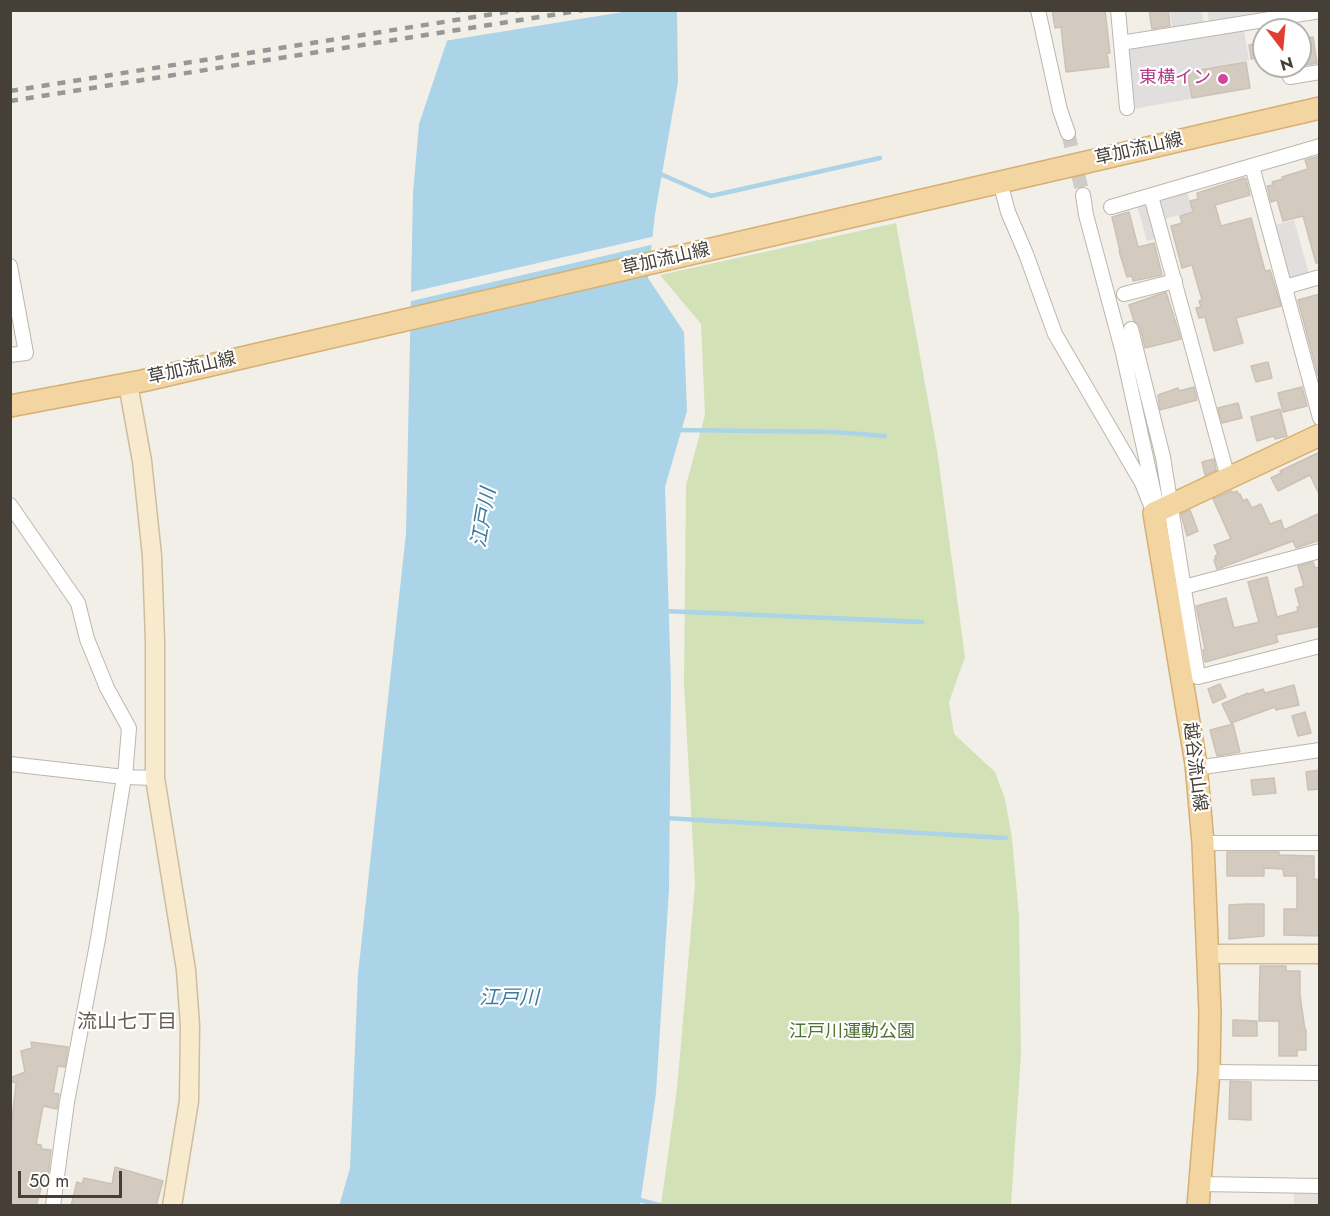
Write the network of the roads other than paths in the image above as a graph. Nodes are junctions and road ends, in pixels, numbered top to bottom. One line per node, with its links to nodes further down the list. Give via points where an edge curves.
1 (1038, 10): 9 (street)
2 (1118, 10): 6 (street)
3 (1320, 11): 4 (street)
4 (1298, 18)
5 (1252, 27): 6 (street)
6 (1121, 43): 7 (street)
7 (1127, 108)
8 (1320, 108): 12 (main road, 草加流山線)
9 (1068, 133)
10 (1320, 146): 11 (street)
11 (1252, 166): 14 (street); 19 (street)
12 (994, 184): 23 (main road, 草加流山線); 29 (street, via 1026,254 1055,334)
13 (1083, 195): 29 (street)
14 (1151, 196): 15 (street); 18 (street)
15 (1111, 207)
16 (10, 266): 22 (street, via 26,353)
17 (1320, 278): 19 (street)
18 (1175, 280): 20 (street); 27 (street)
19 (1285, 287): 25 (street)
20 (1124, 294)
21 (1131, 329): 29 (street, via 1163,457)
22 (10, 355)
23 (135, 382): 24 (main road, 草加流山線); 37 (street, via 152,556)
24 (10, 406)
25 (1320, 418)
26 (1320, 435): 27 (main road)
27 (1228, 478): 29 (main road)
28 (10, 506): 36 (street, via 78,603 87,639 129,728)
29 (1161, 509): 31 (street); 35 (main road, 越谷流山線)
30 (1320, 551): 31 (street)
31 (1184, 587): 32 (street, via 1198,677)
32 (1320, 646)
33 (1320, 750): 35 (street)
34 (10, 764): 36 (street)
35 (1196, 768): 38 (main road, 越谷流山線)
36 (125, 777): 37 (street); 46 (street, via 67,1102)
37 (155, 778): 47 (street, via 186,970 190,1026 189,1101)
38 (1203, 843): 39 (street); 40 (main road, 越谷流山線)
39 (1320, 843)
40 (1207, 954): 41 (street); 42 (main road, 越谷流山線)
41 (1320, 954)
42 (1209, 1071): 43 (street); 44 (main road, 越谷流山線)
43 (1320, 1073)
44 (1201, 1184): 45 (street); 48 (main road, 越谷流山線)
45 (1320, 1186)
46 (54, 1206)
47 (172, 1206)
48 (1198, 1206)

